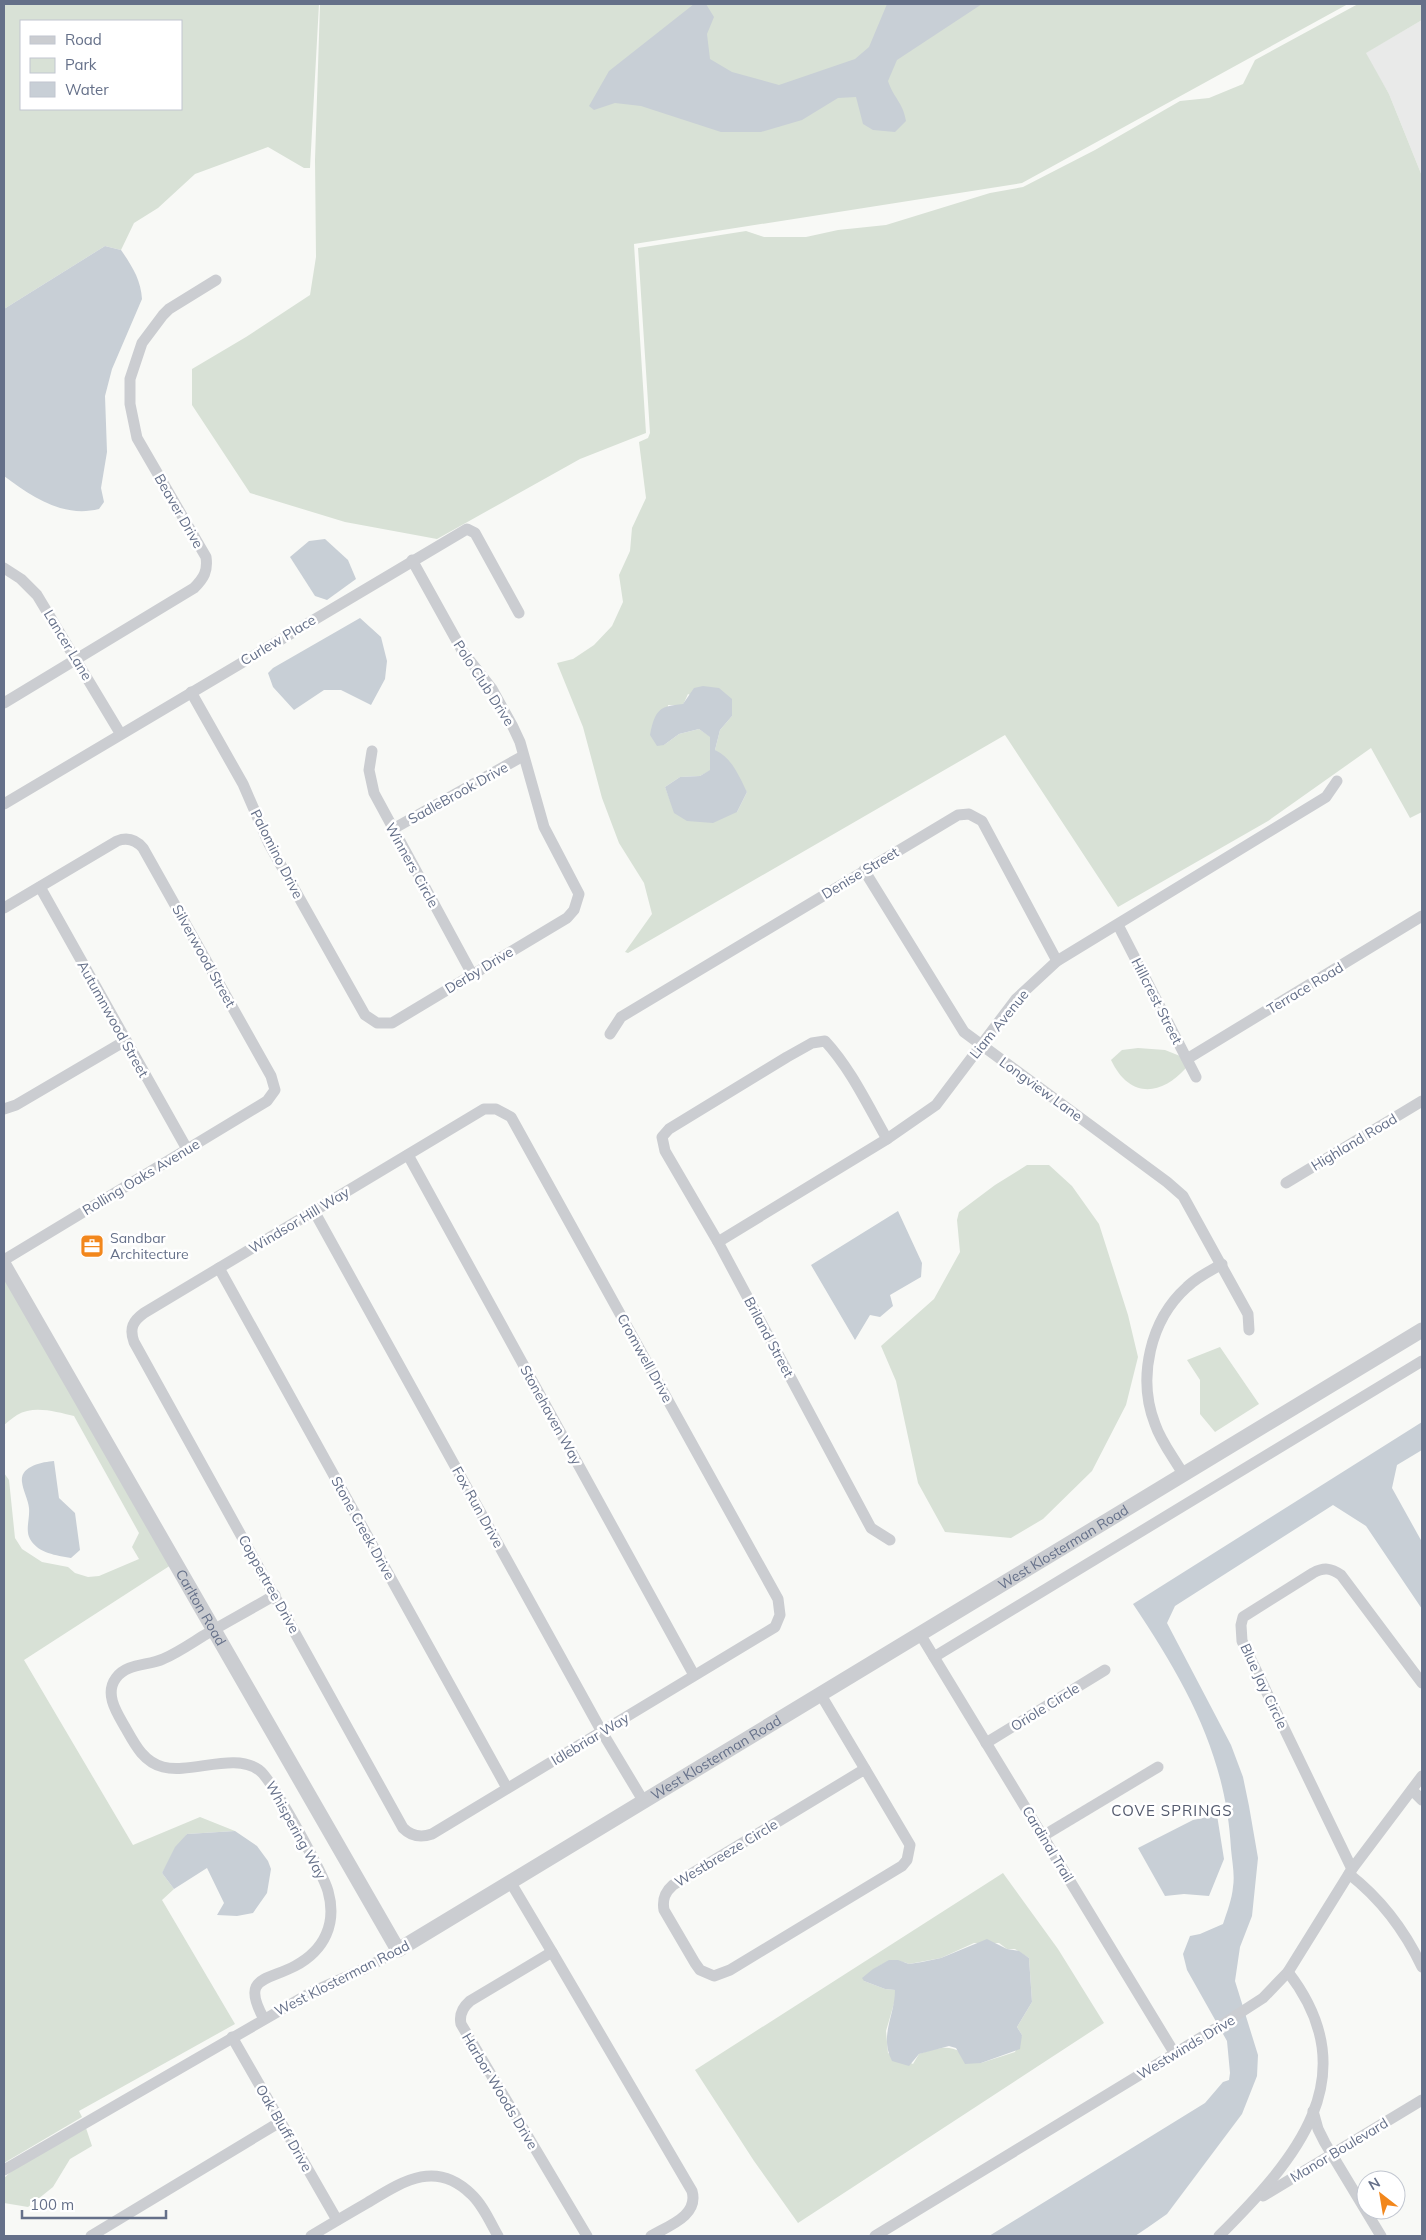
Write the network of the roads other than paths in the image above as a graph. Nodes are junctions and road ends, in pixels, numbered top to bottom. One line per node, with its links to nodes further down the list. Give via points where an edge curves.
1 (216, 280): 5 (street, Beaver Drive, via 169,309 142,343 130,379 130,404 137,438 206,557 204,578 194,588)
2 (412, 560): 4 (street, Curlew Place, via 467,529 472,530); 6 (street, Curlew Place); 10 (street, Polo Club Drive, via 462,652 500,704)
3 (4, 568): 5 (street, Lancer Lane, via 21,578 37,595)
4 (519, 613)
5 (77, 659): 7 (street, Beaver Drive); 8 (street, Lancer Lane)
6 (191, 692): 8 (street, Curlew Place); 22 (street, Palomino Drive, via 243,784 269,844)
7 (4, 703)
8 (120, 733): 12 (street, Curlew Place)
9 (372, 751): 13 (street, Winners Circle, via 371,786)
10 (524, 756): 13 (street, SadleBrook Drive); 16 (street, Polo Club Drive, via 544,827)
11 (1337, 781): 19 (street, Liam Avenue, via 1326,797)
12 (4, 804)
13 (393, 830): 21 (street, Winners Circle)
14 (864, 870): 20 (street, Denise Street, via 954,816 964,814 978,818); 23 (street, Denise Street, via 621,1017); 25 (street, Longview Lane, via 958,1023)
15 (40, 887): 17 (street); 24 (street, Autumnwood Street); 28 (street, Silverwood Street, via 117,841 135,841 143,848 271,1076)
16 (579, 894): 21 (street, Derby Drive, via 577,905 567,918)
17 (4, 908)
18 (1422, 916): 26 (street, Terrace Road)
19 (1118, 925): 20 (street, Liam Avenue); 26 (street, Hillcrest Street)
20 (1057, 961): 25 (street, Liam Avenue, via 1016,998)
21 (472, 974): 22 (street, Derby Drive, via 392,1023 377,1023)
22 (365, 1015)
23 (610, 1034)
24 (125, 1041): 30 (street); 33 (street, Autumnwood Street)
25 (981, 1046): 32 (street, Liam Avenue, via 936,1105); 39 (street, Longview Lane, via 1175,1188 1188,1203)
26 (1187, 1059): 27 (street, Hillcrest Street)
27 (1196, 1077)
28 (275, 1090): 33 (street, Rolling Oaks Avenue, via 267,1102)
29 (1422, 1101): 35 (street, Highland Road)
30 (8, 1108)
31 (484, 1109): 34 (street, Windsor Hill Way); 49 (street, Cromwell Drive, via 501,1110 511,1117 778,1599 780,1616)
32 (887, 1139): 37 (street, Liam Avenue); 37 (street, Briland Street, via 856,1084 825,1041 812,1043 787,1057 669,1129 662,1137 665,1150)
33 (187, 1149): 38 (street, Rolling Oaks Avenue)
34 (408, 1155): 36 (street, Windsor Hill Way); 54 (street, Stonehaven Way)
35 (1286, 1183)
36 (314, 1211): 41 (street, Windsor Hill Way); 57 (street, Fox Run Drive)
37 (718, 1242): 47 (street, Briland Street, via 871,1528)
38 (4, 1260)
39 (1222, 1264): 42 (street, Longview Lane, via 1248,1314); 46 (street, via 1191,1283 1172,1303 1158,1327 1148,1364 1148,1396 1154,1423)
40 (4, 1265): 50 (street, Carlton Road)
41 (219, 1268): 44 (street, Windsor Hill Way, via 137,1318 132,1325); 62 (street, Stone Creek Drive)
42 (1249, 1330)
43 (1422, 1330): 46 (street, West Klosterman Road)
44 (134, 1342): 48 (street, Coppertree Drive)
45 (1422, 1361): 52 (street)
46 (1183, 1474): 51 (street, West Klosterman Road)
47 (890, 1540)
48 (275, 1595): 50 (street, Whispering Way); 66 (street, Coppertree Drive)
49 (775, 1627): 54 (street, Idlebriar Way)
50 (214, 1630): 70 (street, Carlton Road); 74 (street, Whispering Way, via 165,1658 123,1671 115,1679 111,1699 136,1747 161,1767 242,1764 264,1774 325,1882 331,1911 327,1937 302,1962 259,1983 255,1998)
51 (920, 1634): 52 (street, Cardinal Trail); 56 (street, West Klosterman Road)
52 (934, 1657): 58 (street, Cardinal Trail)
53 (1105, 1670): 58 (street, Oriole Circle)
54 (694, 1675): 57 (street, Idlebriar Way)
55 (1422, 1683): 68 (street, Blue Jay Circle, via 1335,1570 1322,1569 1244,1617 1242,1641)
56 (821, 1695): 60 (street); 65 (street, West Klosterman Road)
57 (602, 1732): 62 (street, Idlebriar Way); 65 (street, Fox Run Drive)
58 (986, 1743): 67 (street, Cardinal Trail)
59 (1158, 1767): 67 (street)
60 (865, 1769): 60 (street, Westbreeze Circle, via 666,1891 664,1910 700,1970 714,1976 730,1970 908,1860 910,1845)
61 (1422, 1776): 63 (street, Westwinds Drive)
62 (508, 1788): 66 (street, Idlebriar Way, via 427,1836 416,1836)
63 (1412, 1790): 64 (street); 68 (street, Westwinds Drive)
64 (1422, 1800)
65 (644, 1802): 69 (street, West Klosterman Road)
66 (403, 1828)
67 (1043, 1836): 76 (street, Cardinal Trail)
68 (1351, 1872): 72 (street, via 1401,1927); 73 (street, Westwinds Drive)
69 (511, 1883): 70 (street, West Klosterman Road); 71 (street)
70 (398, 1950): 74 (street, West Klosterman Road)
71 (552, 1952): 87 (street, Harbor Woods Drive, via 470,2001 464,2006 460,2019); 88 (street, via 692,2191 694,2198 689,2214)
72 (1422, 1967)
73 (1288, 1972): 76 (street, Westwinds Drive, via 1247,2010); 78 (street, via 1312,2006 1323,2041 1323,2075)
74 (264, 2019): 75 (street, West Klosterman Road)
75 (232, 2036): 79 (street, Oak Bluff Drive); 81 (street, West Klosterman Road)
76 (1175, 2054): 89 (street, Westwinds Drive)
77 (1422, 2100): 80 (street, Manor Boulevard)
78 (1313, 2111): 80 (street); 82 (street, via 1290,2154)
79 (280, 2122): 83 (street, Oak Bluff Drive); 84 (street)
80 (1331, 2155): 82 (street, Manor Boulevard); 91 (street)
81 (4, 2170)
82 (1255, 2201): 90 (street)
83 (338, 2220): 85 (street); 86 (street, via 411,2178 431,2176 448,2180 466,2190 478,2202)
84 (91, 2236)
85 (311, 2236)
86 (498, 2236)
87 (587, 2236)
88 (651, 2236)
89 (875, 2236)
90 (1219, 2236)
91 (1381, 2236)

